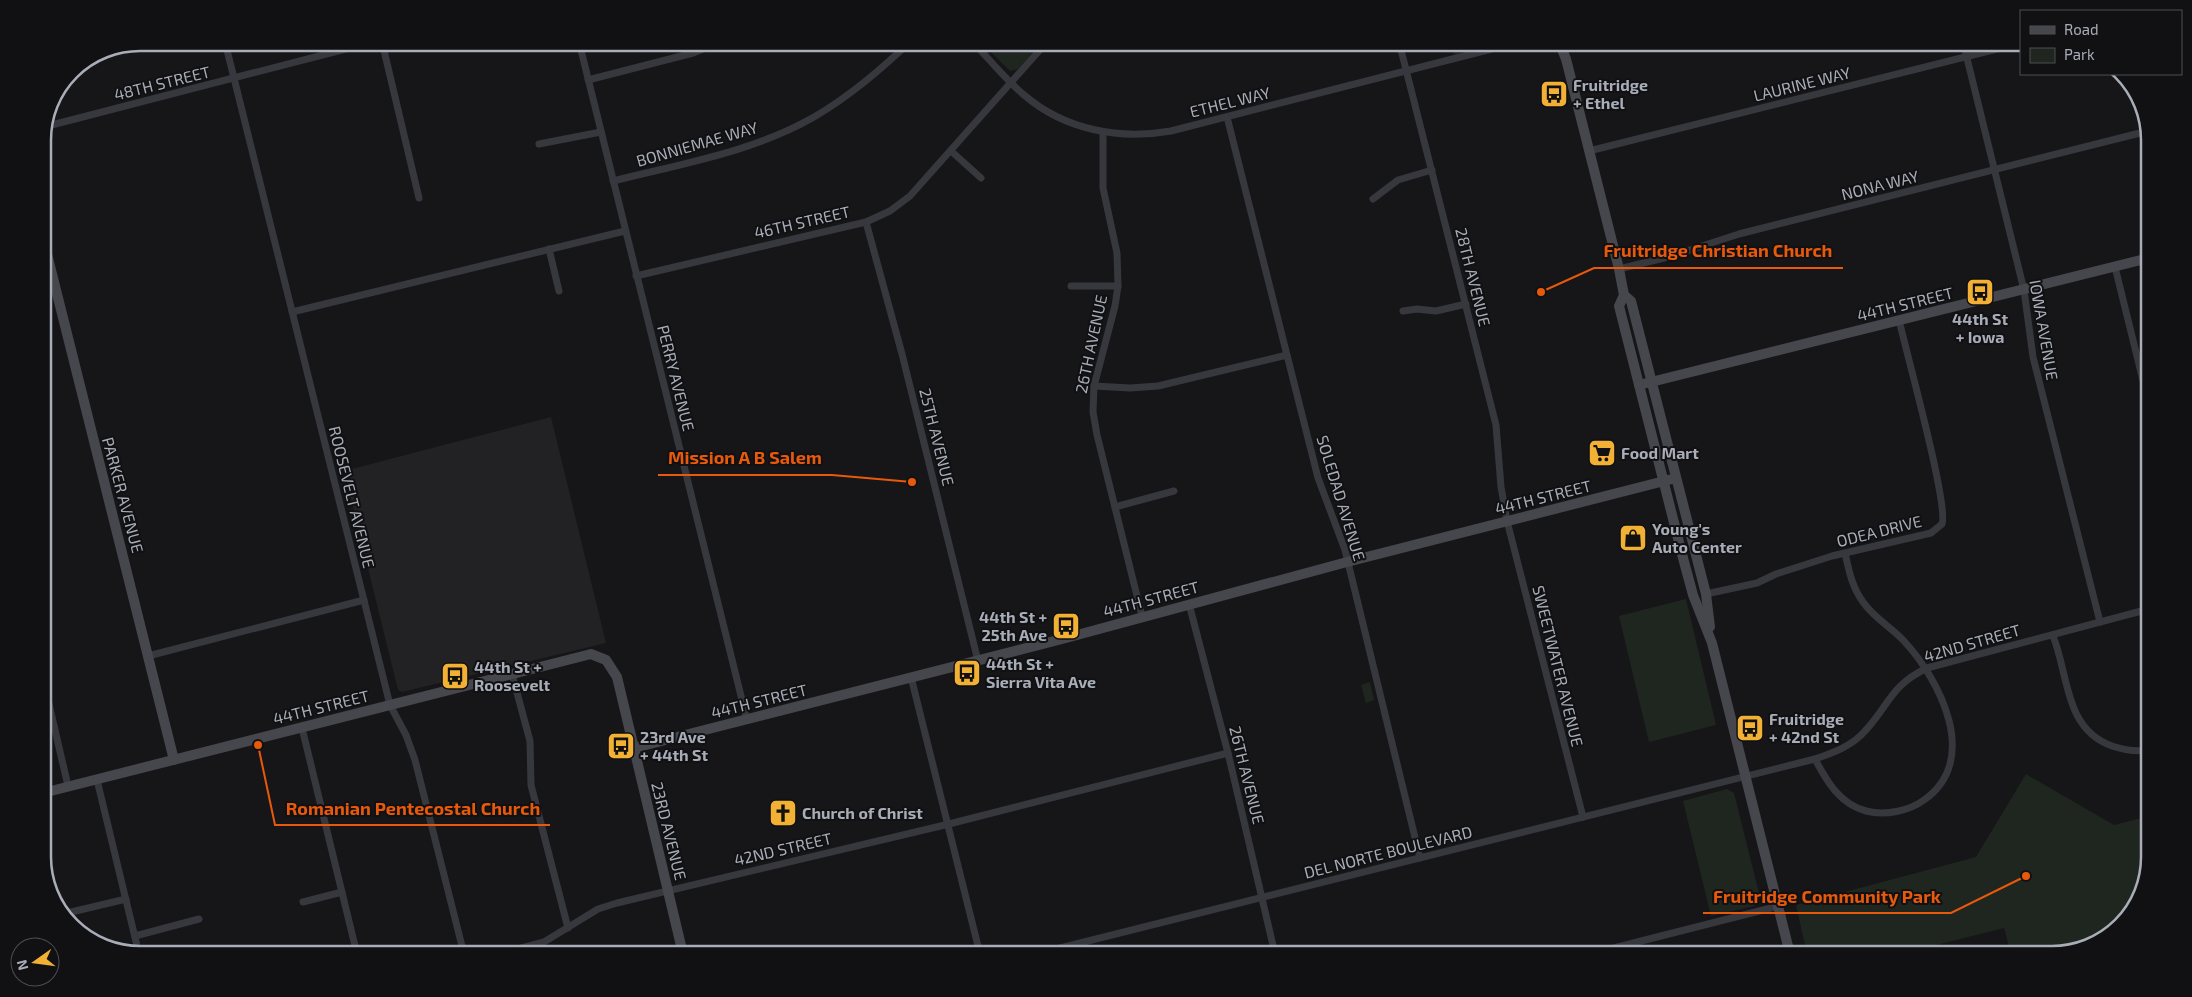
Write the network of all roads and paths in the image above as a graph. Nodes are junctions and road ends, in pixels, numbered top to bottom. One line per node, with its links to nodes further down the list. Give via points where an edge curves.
1 (227, 51): 16 (street, ROOSEVELT AVENUE)
2 (340, 51): 16 (street, 48TH STREET)
3 (384, 51): 31 (street)
4 (581, 51): 17 (street, PERRY AVENUE)
5 (698, 51): 17 (street)
6 (900, 51): 30 (street, BONNIEMAE WAY, via 859,87 790,129 733,151)
7 (981, 51): 18 (street, ETHEL WAY)
8 (1039, 51): 18 (street, 46TH STREET)
9 (1401, 51): 15 (street, 28TH AVENUE)
10 (1486, 51): 15 (street, ETHEL WAY)
11 (1563, 51): 26 (street)
12 (1965, 51): 14 (street, IOWA AVENUE)
13 (1990, 51): 14 (street, LAURINE WAY)
14 (1967, 57): 26 (street, LAURINE WAY); 28 (street, IOWA AVENUE)
15 (1406, 73): 19 (street, ETHEL WAY); 27 (street, 28TH AVENUE)
16 (234, 79): 20 (street, 48TH STREET); 48 (street, ROOSEVELT AVENUE)
17 (588, 80): 21 (street, PERRY AVENUE)
18 (1011, 83): 22 (street, ETHEL WAY, via 1030,100 1060,118); 25 (street, 46TH STREET)
19 (1227, 117): 22 (street, ETHEL WAY, via 1154,134); 50 (street, SOLEDAD AVENUE)
20 (53, 125)
21 (601, 132): 24 (street); 30 (street, PERRY AVENUE)
22 (1103, 132): 42 (street, 26TH AVENUE, via 1103,188 1116,253)
23 (2141, 133): 28 (street, NONA WAY)
24 (539, 144)
25 (951, 151): 29 (street); 33 (street, 46TH STREET, via 910,196 890,211)
26 (1589, 151): 38 (street)
27 (1432, 170): 32 (street, via 1398,180); 46 (street, 28TH AVENUE)
28 (1996, 170): 38 (street, NONA WAY, via 1739,234); 43 (street, IOWA AVENUE)
29 (982, 178)
30 (612, 182): 34 (street, PERRY AVENUE)
31 (419, 198)
32 (1373, 199)
33 (866, 222): 40 (street, 46TH STREET); 72 (street, 25TH AVENUE)
34 (624, 231): 35 (street); 40 (street, PERRY AVENUE)
35 (549, 249): 44 (street); 48 (street)
36 (2141, 260): 37 (street, 44TH STREET)
37 (2115, 267): 43 (street, 44TH STREET); 51 (street)
38 (1619, 269): 45 (street)
39 (51, 270): 70 (street, PARKER AVENUE)
40 (636, 276): 78 (street, PERRY AVENUE)
41 (1072, 286): 42 (street)
42 (1118, 286): 54 (street, 26TH AVENUE)
43 (2024, 290): 49 (street, 44TH STREET); 67 (street, IOWA AVENUE, via 2033,357)
44 (559, 292)
45 (1624, 295): 52 (street, via 1630,301); 53 (street, via 1620,306)
46 (1466, 304): 47 (street, via 1436,311); 59 (street, 28TH AVENUE, via 1496,425)
47 (1403, 311)
48 (292, 312): 63 (street, ROOSEVELT AVENUE)
49 (1899, 320): 52 (street, 44TH STREET); 60 (street, ODEA DRIVE, via 1934,465 1943,520 1939,528 1930,533)
50 (1287, 355): 54 (street, via 1158,386); 61 (street, SOLEDAD AVENUE, via 1320,485)
51 (2141, 373)
52 (1651, 382): 53 (street, 44TH STREET); 55 (street)
53 (1639, 385): 56 (street)
54 (1094, 386): 58 (street, 26TH AVENUE, via 1094,423)
55 (1676, 478): 56 (street, 44TH STREET); 62 (street)
56 (1664, 482): 59 (street, 44TH STREET); 69 (street, via 1694,595)
57 (1174, 491): 58 (street)
58 (1115, 507): 66 (street, 26TH AVENUE)
59 (1507, 521): 61 (street, 44TH STREET); 89 (street, SWEETWATER AVENUE)
60 (1845, 553): 62 (street, ODEA DRIVE, via 1757,583); 73 (street, via 1852,584 1861,600 1873,615 1898,634)
61 (1347, 562): 64 (street, 44TH STREET); 91 (street, SOLEDAD AVENUE)
62 (1706, 594): 69 (street)
63 (364, 600): 70 (street); 76 (street, ROOSEVELT AVENUE)
64 (1189, 604): 66 (street, 44TH STREET); 82 (street, 26TH AVENUE)
65 (2141, 611): 67 (street, 42ND STREET)
66 (1142, 616): 72 (street, 44TH STREET)
67 (2100, 622): 68 (street, 42ND STREET)
68 (2053, 636): 73 (street, 42ND STREET); 81 (street, via 2070,700 2082,724 2104,743 2126,750)
69 (1712, 643): 85 (street)
70 (148, 656): 84 (street, PARKER AVENUE)
71 (606, 660): 74 (street, 44TH STREET, via 591,654); 80 (street, 23RD AVENUE, via 617,677)
72 (978, 661): 75 (street, 44TH STREET)
73 (1927, 668): 83 (street, 42ND STREET, via 1910,676 1895,690 1864,733 1846,746); 83 (street, via 1950,722 1953,744 1950,765 1941,784 1928,798 1901,811 1861,810 1842,800)
74 (512, 674): 76 (street, 44TH STREET); 100 (street, via 530,741 531,785)
75 (911, 677): 78 (street, 44TH STREET); 90 (street)
76 (390, 705): 79 (street, 44TH STREET); 104 (street, ROOSEVELT AVENUE, via 415,760)
77 (51, 716): 87 (street)
78 (747, 720): 80 (street, 44TH STREET)
79 (302, 728): 84 (street, 44TH STREET); 93 (street)
80 (634, 748): 92 (street, 23RD AVENUE)
81 (2141, 750)
82 (1228, 753): 90 (street, 42ND STREET); 94 (street, 26TH AVENUE)
83 (1815, 759): 85 (street, 42ND STREET)
84 (174, 760): 86 (street, 44TH STREET)
85 (1746, 776): 89 (street, DEL NORTE BOULEVARD); 97 (street)
86 (97, 780): 87 (street, 44TH STREET); 95 (street)
87 (68, 786): 88 (street, 44TH STREET)
88 (51, 791)
89 (1582, 817): 91 (street, DEL NORTE BOULEVARD)
90 (949, 824): 92 (street, 42ND STREET); 107 (street)
91 (1420, 858): 94 (street, DEL NORTE BOULEVARD)
92 (668, 891): 100 (street, 42ND STREET, via 608,906); 106 (street, 23RD AVENUE)
93 (342, 892): 96 (street); 103 (street)
94 (1263, 898): 108 (street, DEL NORTE BOULEVARD); 109 (street, 26TH AVENUE)
95 (126, 899): 98 (street); 101 (street)
96 (303, 902)
97 (1779, 906): 110 (street); 111 (street)
98 (71, 912)
99 (199, 919): 101 (street)
100 (568, 928): 105 (street, 42ND STREET, via 544,942)
101 (135, 936): 102 (street)
102 (137, 946)
103 (355, 946)
104 (462, 946)
105 (529, 946)
106 (681, 946)
107 (978, 946)
108 (1068, 946)
109 (1273, 946)
110 (1622, 946)
111 (1788, 946)

